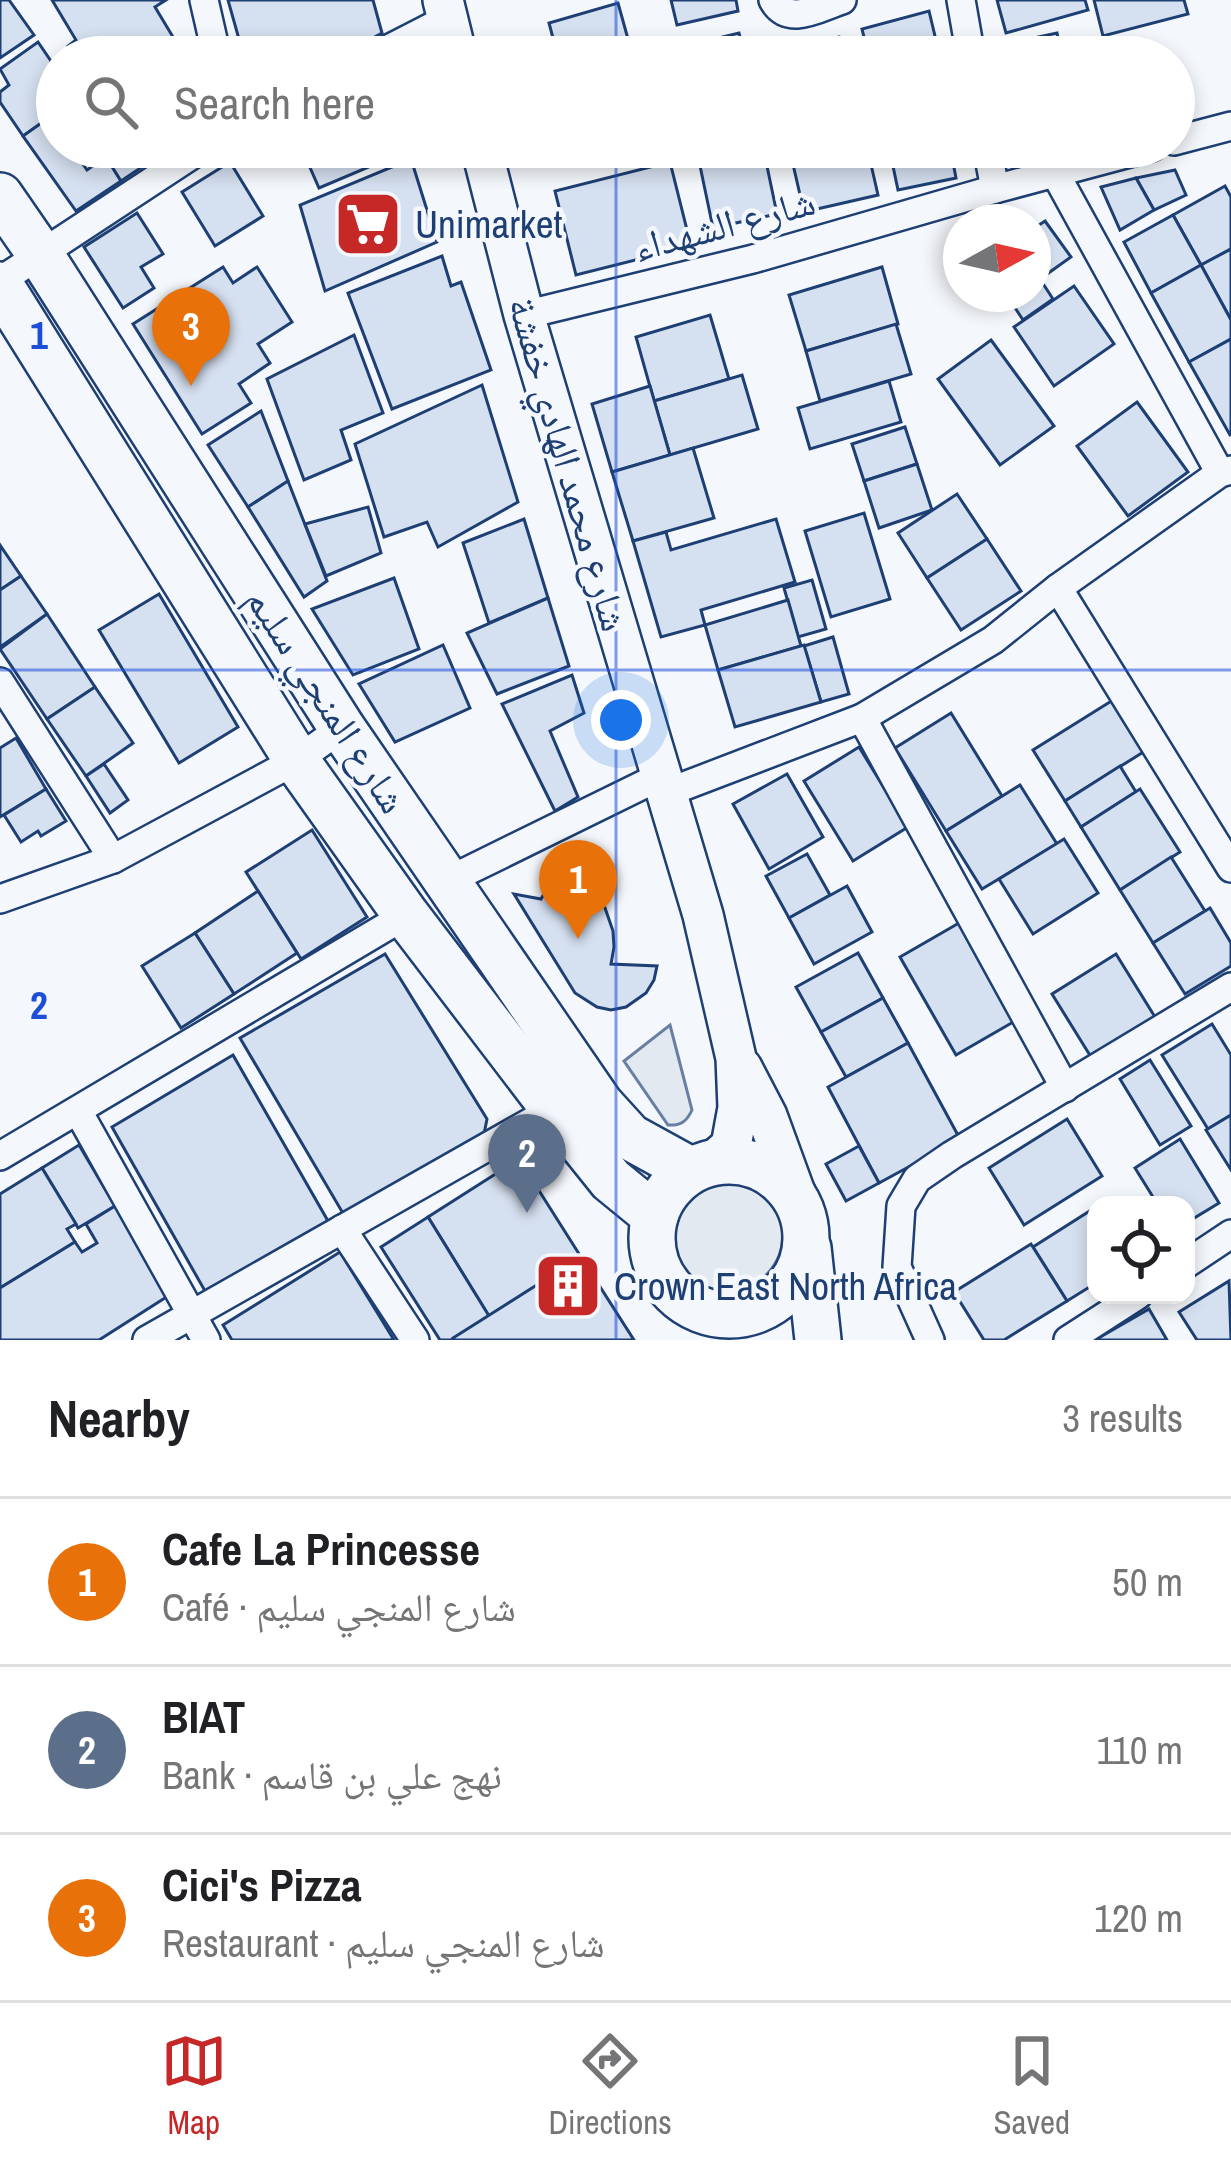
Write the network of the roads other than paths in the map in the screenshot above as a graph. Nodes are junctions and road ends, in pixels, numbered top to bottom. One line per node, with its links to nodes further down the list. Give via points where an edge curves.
1 (204, 0): 5 (street)
2 (773, 0): 3 (street, via 795,16)
3 (842, 0)
4 (961, 0): 6 (street)
5 (213, 36)
6 (967, 36)
7 (1231, 126): 8 (street)
8 (1195, 135)
9 (172, 168): 16 (street)
10 (486, 168): 18 (main road, شارع محمد الهادي خفشة)
11 (992, 168): 14 (street)
12 (1074, 168): 13 (street, شارع الشهداء)
13 (1055, 173): 14 (street, شارع الشهداء); 19 (street)
14 (995, 189): 18 (street, شارع الشهداء)
15 (0, 196): 16 (main road, شارع المنجي سليم)
16 (40, 254): 17 (street); 23 (main road, شارع المنجي سليم)
17 (0, 283): 24 (main road, شارع المنجي سليم)
18 (524, 315): 25 (main road, شارع محمد الهادي خفشة)
19 (1226, 471): 20 (street)
20 (1058, 588): 22 (street, via 993,640); 27 (street)
21 (0, 682): 26 (street)
22 (862, 718): 25 (street); 33 (street)
23 (342, 728): 24 (street); 28 (main road, شارع المنجي سليم)
24 (297, 760): 26 (street); 30 (main road, شارع المنجي سليم)
25 (663, 784): 28 (street); 32 (main road, شارع محمد الهادي خفشة)
26 (113, 860): 29 (street)
27 (1231, 868)
28 (447, 881): 37 (main road, شارع المنجي سليم, via 600,1104 630,1137)
29 (0, 899)
30 (406, 916): 34 (main road, شارع المنجي سليم); 35 (street)
31 (1231, 987): 33 (street)
32 (736, 1058): 37 (main road, via 730,1146); 39 (main road, via 767,1116)
33 (1064, 1088): 50 (street, via 917,1180 901,1206 897,1267)
34 (554, 1109): 38 (main road, شارع المنجي سليم, via 610,1180); 40 (street)
35 (78, 1111): 36 (street); 44 (street)
36 (0, 1156)
37 (702, 1166): 38 (main road, via 675,1182); 39 (main road, via 739,1160 763,1168 783,1181)
38 (655, 1216): 45 (main road, via 659,1272)
39 (802, 1220): 45 (main road, via 801,1268 784,1293); 49 (main road)
40 (342, 1228): 44 (street); 48 (street)
41 (1231, 1235): 42 (street)
42 (1195, 1258)
43 (1124, 1304): 51 (street)
44 (191, 1313): 46 (street); 47 (street)
45 (708, 1325)
46 (146, 1340)
47 (206, 1340)
48 (415, 1340)
49 (818, 1340)
50 (930, 1340)
51 (1068, 1340)

